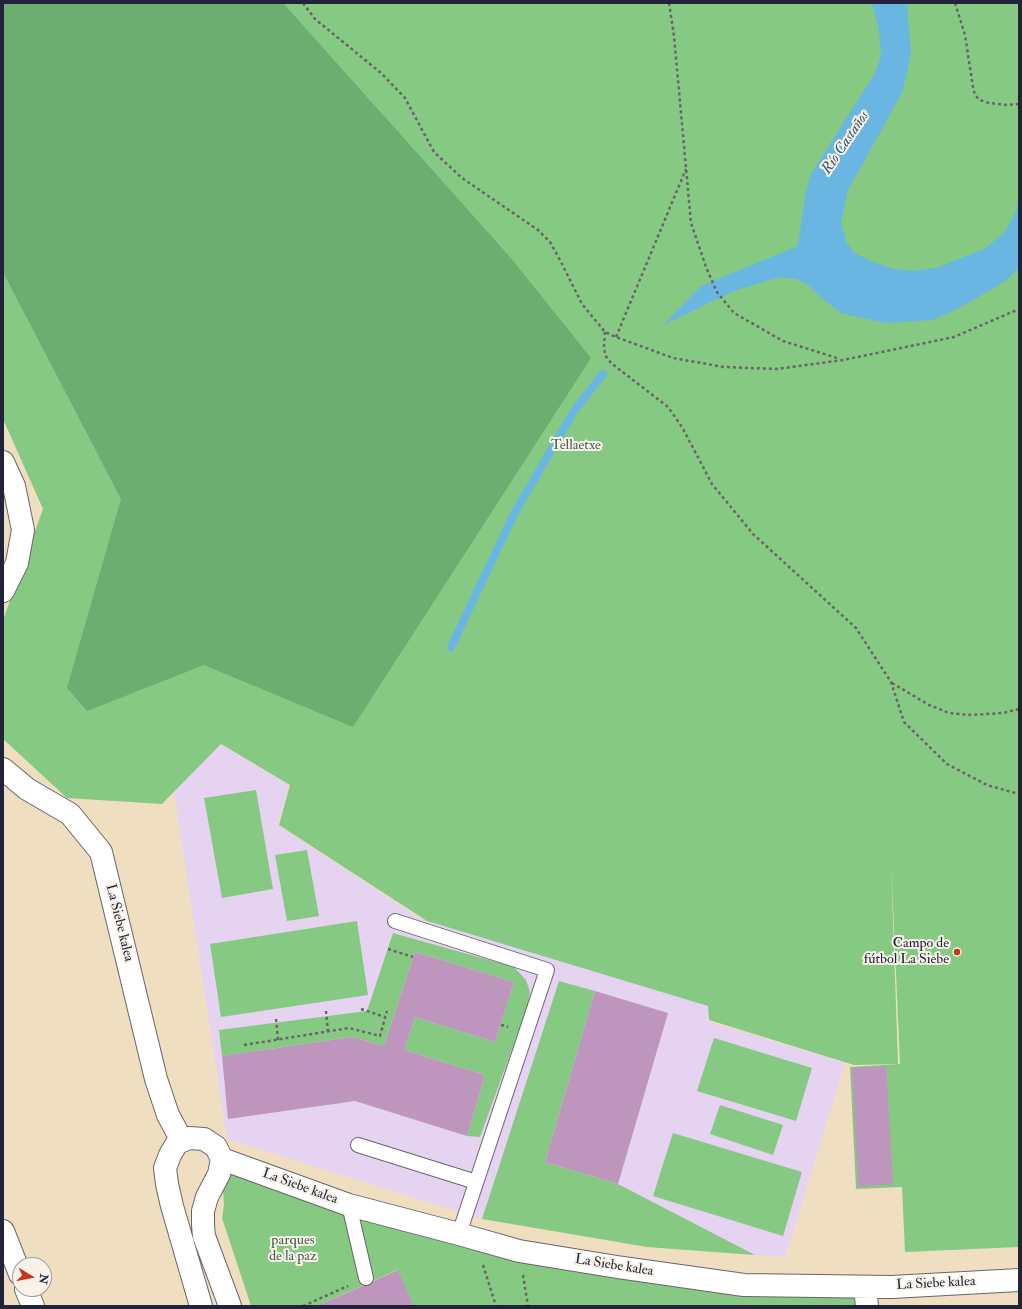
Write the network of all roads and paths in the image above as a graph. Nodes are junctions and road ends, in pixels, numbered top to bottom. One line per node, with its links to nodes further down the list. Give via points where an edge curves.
1 (303, 3): 7 (path, via 315,19 381,73 405,98 434,152 462,178 538,230 550,242 582,304)
2 (669, 3): 5 (path)
3 (955, 3): 4 (path, via 965,34 972,87 976,95 980,100 989,103)
4 (1019, 104)
5 (686, 169): 8 (path); 9 (path, via 691,223 717,292 734,313 783,341)
6 (1019, 309): 9 (path, via 954,337)
7 (605, 332): 8 (path); 12 (path, via 605,355 611,363 668,407 682,427 712,484 753,534 856,628)
8 (616, 337): 9 (path, via 673,358 724,367 777,369)
9 (843, 360)
10 (3, 462): 11 (street, via 14,486 23,530 16,563)
11 (3, 590)
12 (891, 682): 13 (path, via 929,705 949,713 971,715); 15 (path, via 904,722 947,764 987,785)
13 (1019, 709)
14 (3, 770): 27 (street, La Siebe kalea, via 27,789 70,814 101,852 156,1079 168,1115)
15 (1019, 794)
16 (395, 921): 30 (lane, via 547,970)
17 (388, 949): 18 (path)
18 (414, 958)
19 (361, 1008): 22 (path)
20 (326, 1011): 24 (path)
21 (387, 1011): 22 (path)
22 (385, 1017): 24 (path, via 380,1036 349,1028)
23 (276, 1019): 25 (path)
24 (328, 1032): 25 (path)
25 (278, 1040): 26 (path)
26 (244, 1045)
27 (182, 1141): 29 (street, via 189,1138 204,1139 216,1147); 39 (street, via 177,1143 165,1168)
28 (358, 1145): 30 (lane)
29 (222, 1159): 31 (street, La Siebe kalea); 40 (street, via 219,1174 202,1211 203,1230)
30 (476, 1182): 33 (lane)
31 (349, 1205): 33 (street, La Siebe kalea); 36 (lane)
32 (3, 1231): 35 (street)
33 (466, 1236): 34 (street, La Siebe kalea); 42 (path)
34 (519, 1251): 38 (street, La Siebe kalea, via 744,1285); 43 (path)
35 (13, 1257)
36 (366, 1278): 41 (path)
37 (1019, 1280): 38 (street, La Siebe kalea, via 892,1287)
38 (866, 1296)
39 (200, 1306)
40 (230, 1306)
41 (303, 1306)
42 (496, 1306)
43 (528, 1306)

